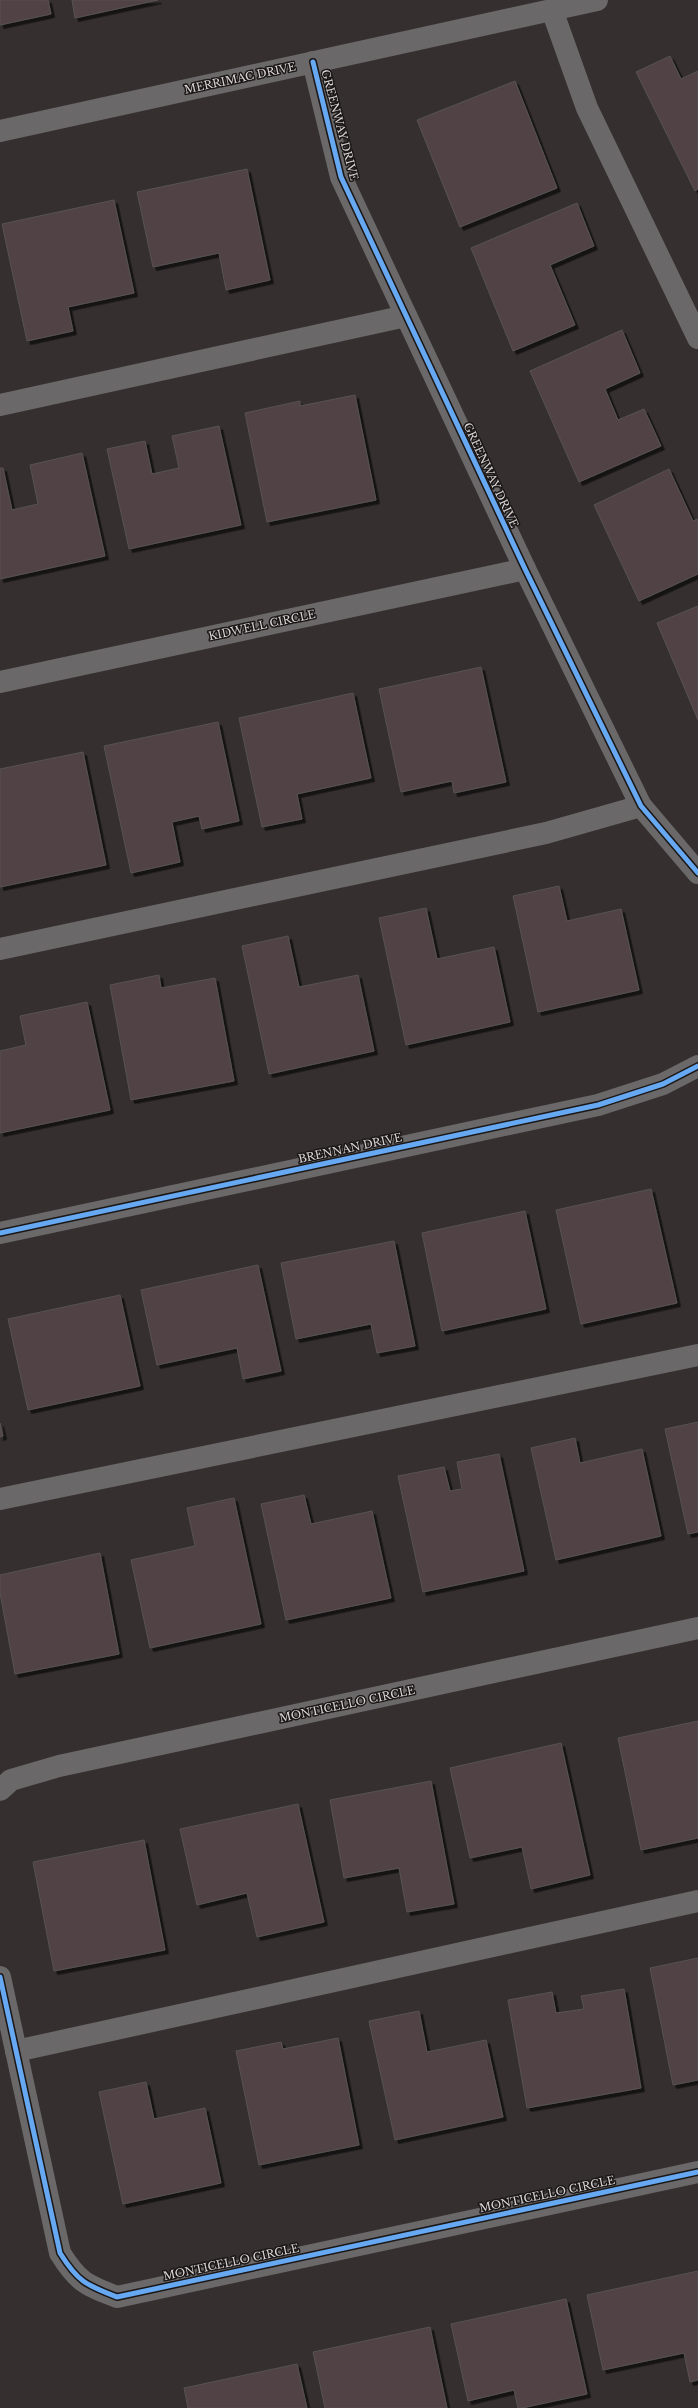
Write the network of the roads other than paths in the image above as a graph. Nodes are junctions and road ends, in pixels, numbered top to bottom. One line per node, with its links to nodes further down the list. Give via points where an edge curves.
1 (597, 0): 2 (street, MERRIMAC DRIVE)
2 (552, 10): 3 (street, MERRIMAC DRIVE); 6 (street, via 587,108)
3 (313, 62): 4 (street, MERRIMAC DRIVE); 5 (street, GREENWAY DRIVE, via 341,177)
4 (0, 131)
5 (406, 316): 7 (street); 8 (street, GREENWAY DRIVE)
6 (698, 338)
7 (0, 405)
8 (525, 569): 9 (street, KIDWELL CIRCLE); 10 (street, GREENWAY DRIVE)
9 (0, 682)
10 (642, 806): 11 (street, GREENWAY DRIVE); 12 (street, via 546,833)
11 (698, 873)
12 (0, 949)
13 (698, 1066): 14 (street, BRENNAN DRIVE, via 663,1084 598,1105)
14 (0, 1233)
15 (698, 1355): 16 (street)
16 (0, 1499)
17 (698, 1628): 18 (street, MONTICELLO CIRCLE, via 59,1766 12,1780)
18 (0, 1790)
19 (698, 1901): 21 (street)
20 (0, 1977): 21 (street, MONTICELLO CIRCLE)
21 (16, 2051): 22 (street, MONTICELLO CIRCLE, via 60,2253 72,2273 88,2286 117,2297)
22 (698, 2172)

